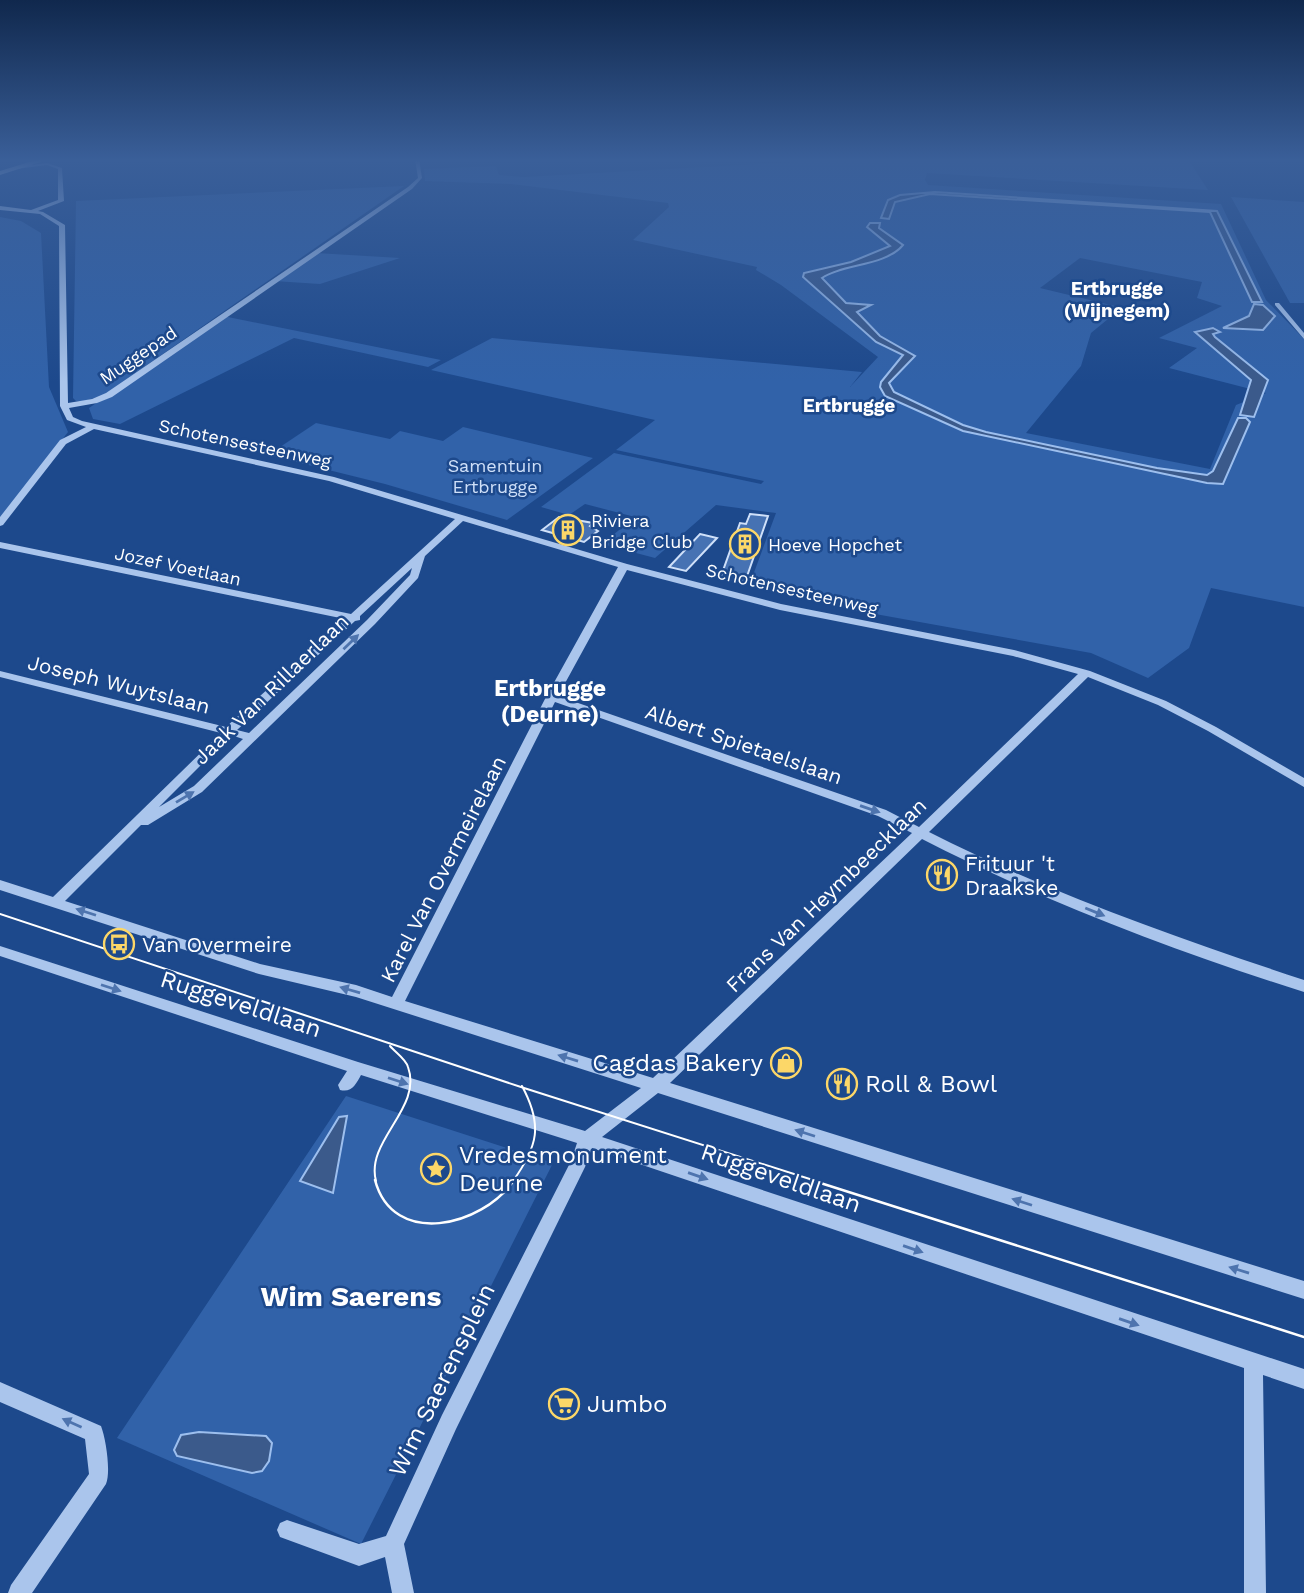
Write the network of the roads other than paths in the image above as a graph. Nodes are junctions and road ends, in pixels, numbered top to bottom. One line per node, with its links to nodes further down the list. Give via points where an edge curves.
1 (61, 233): 5 (street)
2 (344, 233): 5 (street, Muggepad, via 109,395)
3 (1277, 304): 4 (street)
4 (1304, 337)
5 (64, 406): 6 (street, Schotensesteenweg, via 69,418)
6 (90, 428): 7 (street, Schotensesteenweg, via 331,480); 8 (street, via 63,442)
7 (460, 519): 10 (street, Jaak Van Rillaerlaan); 11 (street, Schotensesteenweg)
8 (0, 523)
9 (0, 545): 12 (street, Jozef Voetlaan)
10 (421, 553): 12 (street, Jaak Van Rillaerlaan); 13 (street, Jaak Van Rillaerlaan, via 415,576)
11 (624, 566): 14 (street, Schotensesteenweg, via 780,607 1014,653); 16 (street, Karel Van Overmeirelaan)
12 (351, 617): 13 (street, Jozef Voetlaan); 17 (street, Jaak Van Rillaerlaan)
13 (371, 622): 18 (street, Jaak Van Rillaerlaan, one-way to 13)
14 (1086, 673): 19 (street, Schotensesteenweg, via 1162,703); 21 (street, Frans Van Heymbeecklaan)
15 (0, 674): 17 (street, Joseph Wuytslaan)
16 (552, 697): 21 (street, Albert Spietaelslaan, one-way to 21, via 882,813); 26 (street, Karel Van Overmeirelaan)
17 (229, 732): 18 (street); 20 (street, Jaak Van Rillaerlaan)
18 (251, 737): 20 (street, Jaak Van Rillaerlaan, one-way to 18, via 198,789)
19 (1304, 783)
20 (127, 832): 23 (street, Jaak Van Rillaerlaan)
21 (920, 834): 25 (street, Albert Spietaelslaan, one-way to 25, via 1102,915); 29 (street, Frans Van Heymbeecklaan)
22 (0, 885): 23 (street, Ruggeveldlaan)
23 (56, 902): 26 (street, Ruggeveldlaan, one-way to 23, via 324,982 259,970)
24 (0, 951): 27 (street, Ruggeveldlaan, one-way to 27)
25 (1304, 986)
26 (396, 1004): 29 (street, Ruggeveldlaan, one-way to 26)
27 (358, 1068): 28 (street); 30 (street, Ruggeveldlaan, one-way to 30)
28 (346, 1085)
29 (656, 1086): 30 (street, Frans Van Heymbeecklaan); 31 (street, Ruggeveldlaan, one-way to 29)
30 (587, 1139): 32 (street, Ruggeveldlaan, one-way to 32); 36 (street, Wim Saerensplein)
31 (1304, 1290)
32 (1253, 1363): 33 (street, Ruggeveldlaan); 39 (street)
33 (1304, 1379)
34 (0, 1392): 37 (street, one-way to 34, via 99,1477 94,1433)
35 (287, 1531): 36 (street, via 359,1555)
36 (393, 1544): 38 (street)
37 (19, 1593)
38 (402, 1593)
39 (1255, 1593)

